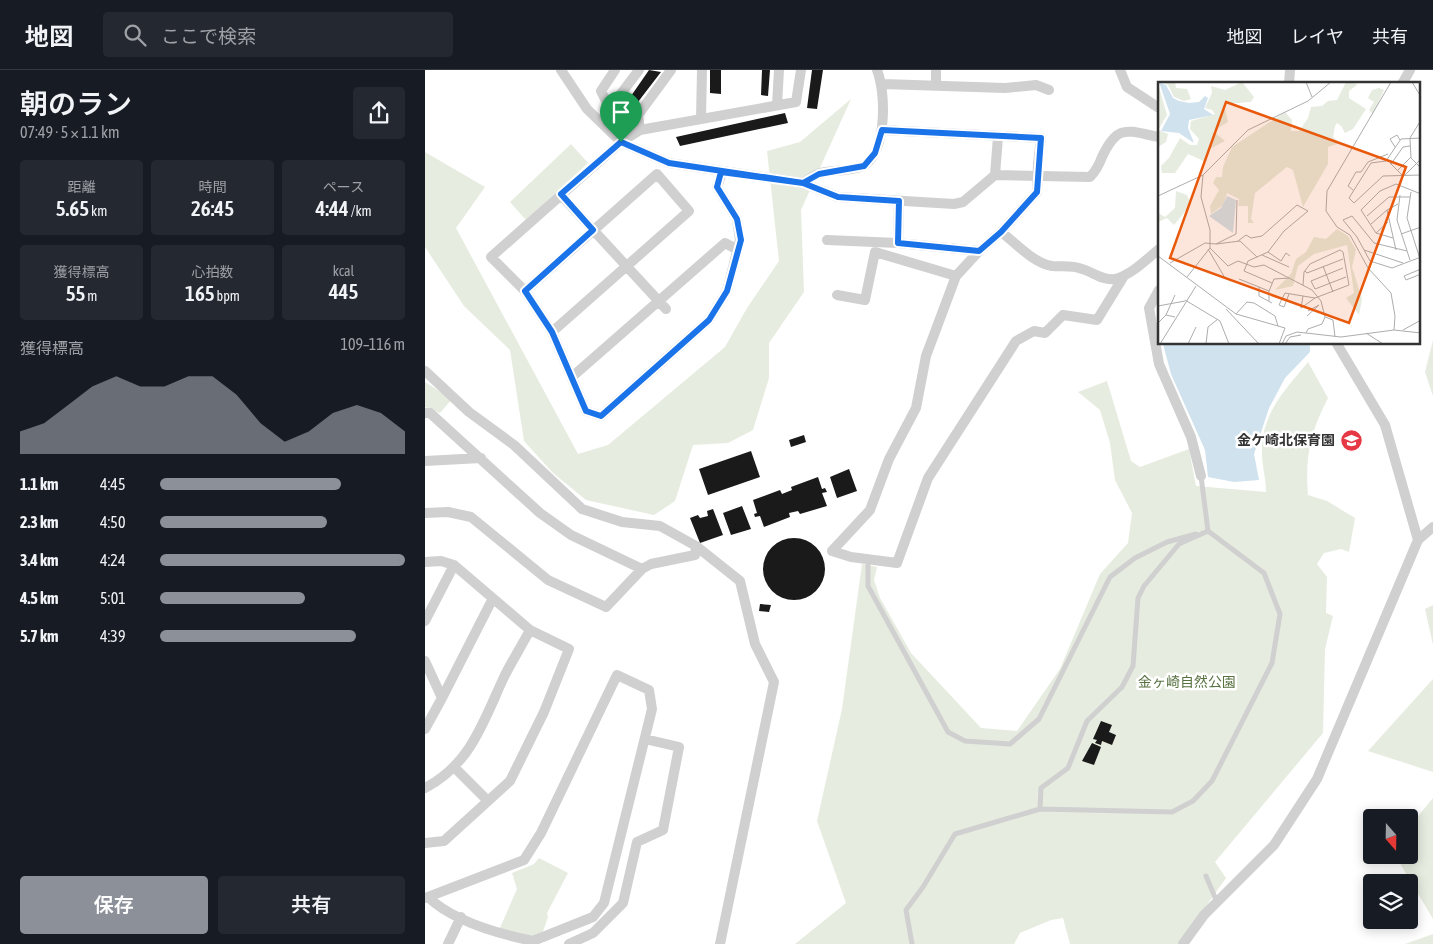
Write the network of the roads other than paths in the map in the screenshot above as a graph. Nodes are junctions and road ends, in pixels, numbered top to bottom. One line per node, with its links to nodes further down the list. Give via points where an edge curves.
1 (561, 70): 23 (street, via 587,109)
2 (615, 70): 3 (street, via 601,91 607,103 617,99)
3 (639, 70)
4 (671, 70): 19 (street, via 638,115)
5 (702, 70): 18 (street)
6 (779, 70): 16 (street)
7 (801, 70): 16 (street, via 796,102)
8 (877, 70): 13 (street)
9 (936, 70): 14 (street)
10 (1120, 70): 17 (street, via 1127,87)
11 (1409, 70): 12 (street)
12 (1403, 82)
13 (883, 84): 14 (street); 20 (street)
14 (936, 86): 15 (street, via 1005,88 1036,85)
15 (1049, 90)
16 (777, 105): 18 (street)
17 (1158, 107)
18 (701, 119): 19 (street)
19 (640, 130): 23 (street)
20 (882, 130): 21 (street); 26 (street, via 875,153 864,166 819,174)
21 (998, 137): 25 (street); 30 (street, bridge, via 1041,138 1037,192)
22 (1158, 137): 25 (street, via 1121,132 1113,137 1090,177)
23 (621, 142): 24 (street, via 669,163); 27 (street)
24 (721, 172): 26 (street); 33 (street, via 717,187 737,219 741,240)
25 (995, 175): 28 (street, via 963,202)
26 (803, 183): 28 (street, via 838,197)
27 (561, 194): 29 (street); 39 (street, via 491,257)
28 (899, 201): 32 (street)
29 (593, 230): 36 (street); 36 (street, via 657,174 689,210); 39 (street)
30 (1001, 232): 35 (street); 38 (street, via 1040,262 1075,267 1113,279)
31 (827, 240): 32 (street)
32 (898, 243): 35 (street)
33 (738, 250): 42 (street, via 725,243); 47 (street, via 727,291 709,320 601,416 586,411)
34 (1158, 250): 38 (street)
35 (979, 251): 37 (street)
36 (627, 267): 42 (street); 44 (street)
37 (957, 276): 41 (street, via 875,252 865,300); 57 (street, via 926,356 916,408 889,459 870,510 832,551)
38 (1124, 276): 57 (street, via 1097,320 1063,315 1045,333 1035,331 1016,341 928,478 897,563)
39 (525, 291): 44 (street)
40 (1158, 292): 51 (street, via 1149,308 1159,364 1191,437)
41 (837, 295)
42 (657, 301): 43 (street); 47 (street)
43 (666, 310)
44 (552, 332): 47 (street)
45 (1338, 345): 55 (street, via 1385,425)
46 (425, 371): 56 (street, via 582,508 622,522 659,526)
47 (573, 376)
48 (425, 413): 49 (street, via 431,413)
49 (481, 458): 50 (street); 60 (street, via 539,513 571,536)
50 (425, 461)
51 (1201, 476): 54 (lane)
52 (425, 513): 60 (street, via 448,512 471,517 548,580 606,606)
53 (1433, 527): 55 (street)
54 (1209, 531): 57 (lane, via 1167,542 1135,558 1110,577 1039,719 1010,744 965,742 948,732 868,586); 71 (lane, via 1179,544 1144,586 1138,598 1133,666 1122,686 1087,721 1068,768 1041,788); 71 (lane, via 1264,573 1280,614 1272,663 1212,782 1193,801 1172,812)
55 (1418, 540): 75 (street, via 1317,779 1274,845)
56 (697, 546): 60 (street, via 695,554); 81 (street, via 740,581 755,644 774,682)
57 (868, 559)
58 (425, 562): 59 (street, via 441,561)
59 (454, 565): 61 (street); 62 (street)
60 (642, 569)
61 (492, 600): 63 (street); 65 (street)
62 (425, 621)
63 (530, 630): 68 (street, via 505,675 476,740); 70 (street, via 569,649 544,712 510,781)
64 (425, 661): 65 (street)
65 (442, 698): 66 (street)
66 (425, 729)
67 (645, 739): 74 (street, via 652,709 649,690 617,675 541,833 524,860); 78 (street, via 604,903 593,917); 80 (street, via 679,747 663,830 637,842 623,903 593,933)
68 (455, 768): 69 (street); 70 (street)
69 (425, 788)
70 (488, 801): 72 (street, via 444,841)
71 (1040, 809): 82 (lane, via 955,834 905,910)
72 (425, 843)
73 (1206, 876): 75 (lane)
74 (427, 898): 76 (street)
75 (1217, 903): 83 (street)
76 (461, 917): 77 (street); 79 (street)
77 (505, 940): 78 (street)
78 (532, 943)
79 (448, 944)
80 (569, 944)
81 (719, 944)
82 (912, 944)
83 (1183, 944)

